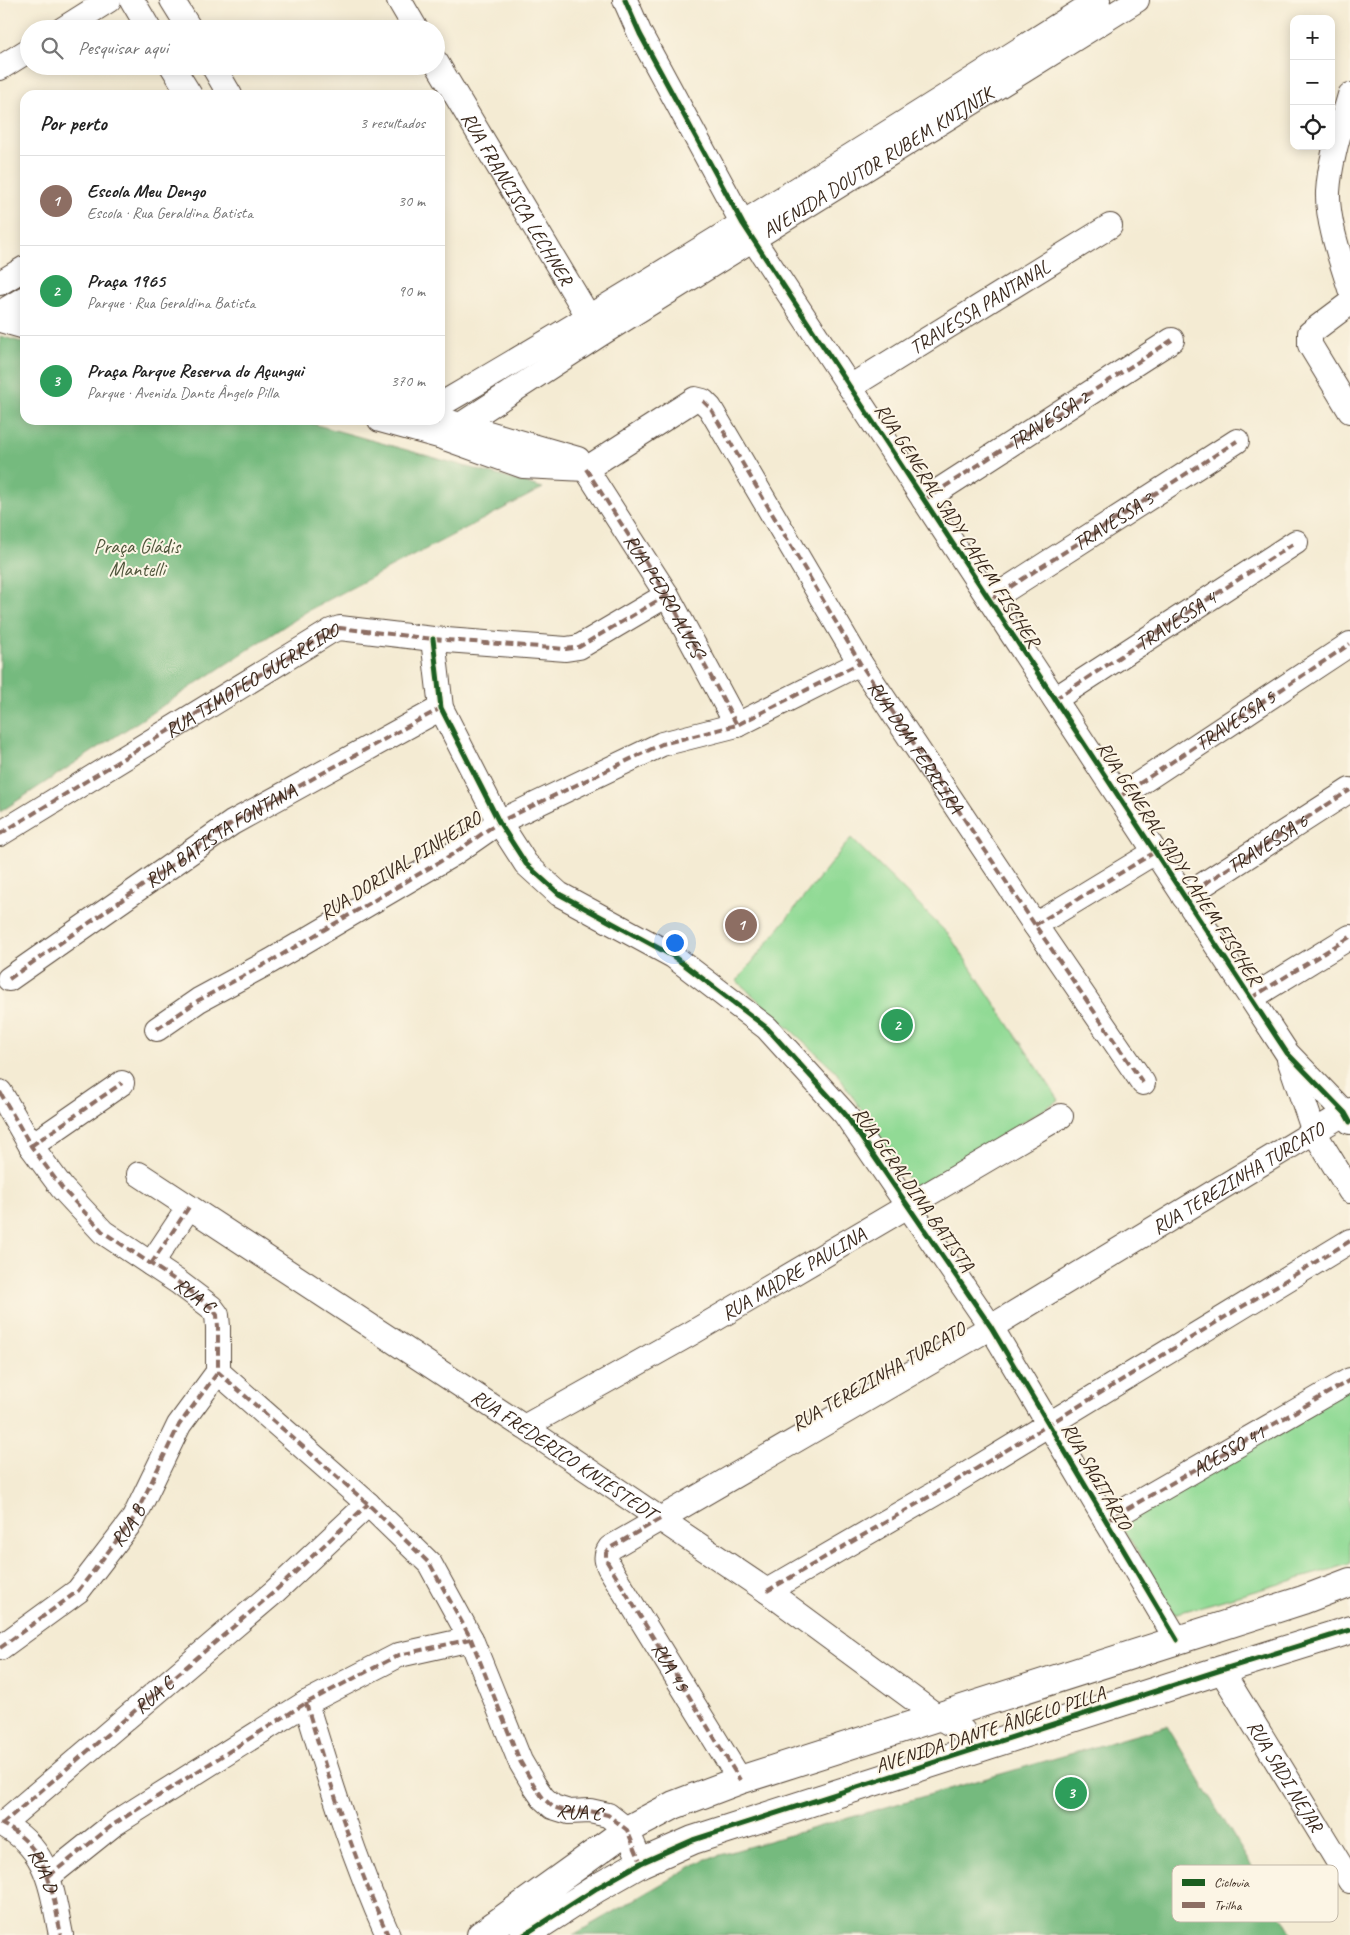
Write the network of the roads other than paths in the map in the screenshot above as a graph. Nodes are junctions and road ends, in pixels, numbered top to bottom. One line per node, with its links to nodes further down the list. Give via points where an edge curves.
1 (109, 0): 8 (street)
2 (132, 0): 9 (street)
3 (172, 0): 10 (street)
4 (398, 0): 11 (street)
5 (625, 0): 21 (street, RUA GENERAL SADY CAHEM FISCHER, via 640,34)
6 (1137, 0): 7 (street, AVENIDA DOUTOR RUBEM KNIJNIK)
7 (1104, 5): 21 (street, AVENIDA DOUTOR RUBEM KNIJNIK)
8 (77, 20)
9 (144, 20)
10 (184, 20)
11 (410, 20)
12 (20, 56): 13 (street)
13 (0, 68)
14 (178, 75): 17 (street)
15 (218, 75): 18 (street)
16 (444, 75): 29 (street, RUA FRANCISCA LECHNER)
17 (187, 90)
18 (227, 90)
19 (1350, 95): 22 (street, via 1334,150 1328,193)
20 (1110, 226): 31 (street, TRAVESSA PANTANAL)
21 (748, 232): 29 (street, AVENIDA DOUTOR RUBEM KNIJNIK); 31 (street, RUA GENERAL SADY CAHEM FISCHER)
22 (1342, 233): 25 (street)
23 (20, 271): 24 (street)
24 (0, 283)
25 (1350, 289)
26 (1350, 303): 33 (street, via 1310,333 1308,339)
27 (0, 320): 28 (street)
28 (20, 326)
29 (594, 327): 32 (street, AVENIDA DOUTOR RUBEM KNIJNIK); 34 (street, AVENIDA DOUTOR RUBEM KNIJNIK)
30 (1172, 340): 38 (street, TRAVESSA 2)
31 (850, 387): 38 (street, RUA GENERAL SADY CAHEM FISCHER)
32 (445, 402)
33 (1350, 411)
34 (445, 424)
35 (443, 425): 37 (street, via 523,466)
36 (1237, 441): 41 (street, TRAVESSA 3)
37 (590, 466): 40 (street, RUA PEDRO ALVES); 44 (street, RUA DOM FERREIRA, via 695,399 703,401)
38 (924, 500): 41 (street, RUA GENERAL SADY CAHEM FISCHER)
39 (1296, 542): 45 (street, TRAVESSA 4)
40 (667, 595): 42 (street, RUA TIMOTEO GUERREIRO, via 579,647 566,649); 47 (street, RUA PEDRO ALVES)
41 (990, 600): 45 (street, RUA GENERAL SADY CAHEM FISCHER)
42 (434, 639): 46 (street, RUA GERALDINA BATISTA); 51 (street, RUA TIMOTEO GUERREIRO, via 340,628 331,631)
43 (1350, 644): 49 (street, TRAVESSA 5)
44 (860, 663): 47 (street, RUA DORIVAL PINHEIRO); 54 (street, RUA DOM FERREIRA)
45 (1055, 699): 49 (street, RUA GENERAL SADY CAHEM FISCHER)
46 (442, 708): 50 (street, RUA GERALDINA BATISTA); 56 (street, RUA BATISTA FONTANA, via 232,823)
47 (737, 725): 50 (street, RUA DORIVAL PINHEIRO, via 662,744)
48 (1350, 790): 53 (street, TRAVESSA 6)
49 (1119, 797): 52 (street, RUA GENERAL SADY CAHEM FISCHER)
50 (499, 822): 58 (street, RUA DORIVAL PINHEIRO, via 454,854 199,1000); 70 (street, RUA GERALDINA BATISTA, via 526,864 559,894 673,956 767,1028 845,1114)
51 (0, 834)
52 (1155, 852): 53 (street, RUA GENERAL SADY CAHEM FISCHER); 54 (street)
53 (1184, 897): 57 (street, RUA GENERAL SADY CAHEM FISCHER)
54 (1035, 925): 61 (street, RUA DOM FERREIRA)
55 (1350, 937): 57 (street)
56 (9, 978)
57 (1251, 998): 59 (street, RUA GENERAL SADY CAHEM FISCHER)
58 (157, 1029)
59 (1287, 1054): 63 (street); 65 (street)
60 (122, 1083): 66 (street)
61 (1144, 1084)
62 (0, 1092): 66 (street, RUA C)
63 (1348, 1115): 65 (street, RUA TEREZINHA TURCATO)
64 (1061, 1116): 70 (street, RUA MADRE PAULINA)
65 (1314, 1132): 68 (street); 73 (street, RUA TEREZINHA TURCATO)
66 (31, 1146): 72 (street, RUA C, via 62,1188 103,1232)
67 (139, 1174): 69 (street, RUA FREDERICO KNIESTEDT)
68 (1350, 1191)
69 (189, 1207): 72 (street); 77 (street, RUA FREDERICO KNIESTEDT)
70 (909, 1207): 73 (street, RUA GERALDINA BATISTA); 77 (street, RUA MADRE PAULINA)
71 (1350, 1241): 76 (street)
72 (151, 1264): 74 (street, RUA C, via 217,1315)
73 (991, 1327): 76 (street, RUA SAGITÁRIO); 79 (street, RUA TEREZINHA TURCATO)
74 (218, 1372): 78 (street, RUA C); 87 (street, RUA B, via 179,1425 134,1518 78,1591)
75 (1350, 1380): 80 (street, ACESSO 41)
76 (1049, 1423): 80 (street, RUA SAGITÁRIO); 83 (street)
77 (524, 1427): 79 (street, RUA FREDERICO KNIESTEDT)
78 (368, 1504): 85 (street, RUA C, via 430,1564); 93 (street, RUA C, via 273,1593)
79 (660, 1519): 81 (street, RUA TEREZINHA TURCATO); 83 (street, RUA FREDERICO KNIESTEDT)
80 (1106, 1520): 86 (street, RUA SAGITÁRIO)
81 (606, 1553): 92 (street, RUA 45, via 609,1567)
82 (1350, 1582): 86 (main road, AVENIDA DANTE ÂNGELO PILLA)
83 (767, 1591): 90 (street, RUA FREDERICO KNIESTEDT)
84 (1350, 1630): 88 (main road, AVENIDA DANTE ÂNGELO PILLA)
85 (471, 1640): 89 (street, via 399,1656); 94 (street, RUA C, via 520,1761 543,1798 553,1807 569,1812 590,1811 608,1816)
86 (1177, 1640): 90 (main road, AVENIDA DANTE ÂNGELO PILLA)
87 (0, 1648)
88 (1221, 1670): 91 (main road, AVENIDA DANTE ÂNGELO PILLA); 97 (street, RUA SADI NEJAR)
89 (306, 1703): 96 (street, via 114,1824); 99 (street, via 335,1799)
90 (938, 1717): 91 (street, RUA FREDERICO KNIESTEDT, via 963,1731); 92 (main road, AVENIDA DANTE ÂNGELO PILLA)
91 (969, 1752): 95 (main road, AVENIDA DANTE ÂNGELO PILLA, via 693,1840)
92 (740, 1780): 94 (main road, AVENIDA DANTE ÂNGELO PILLA, via 674,1806)
93 (1, 1824): 96 (street, RUA D, via 34,1848)
94 (627, 1830): 95 (street, RUA C); 100 (main road, AVENIDA DANTE ÂNGELO PILLA)
95 (641, 1863): 101 (main road, AVENIDA DANTE ÂNGELO PILLA)
96 (49, 1876): 98 (street, RUA D)
97 (1350, 1881)
98 (61, 1935)
99 (388, 1935)
100 (482, 1935)
101 (524, 1935)

